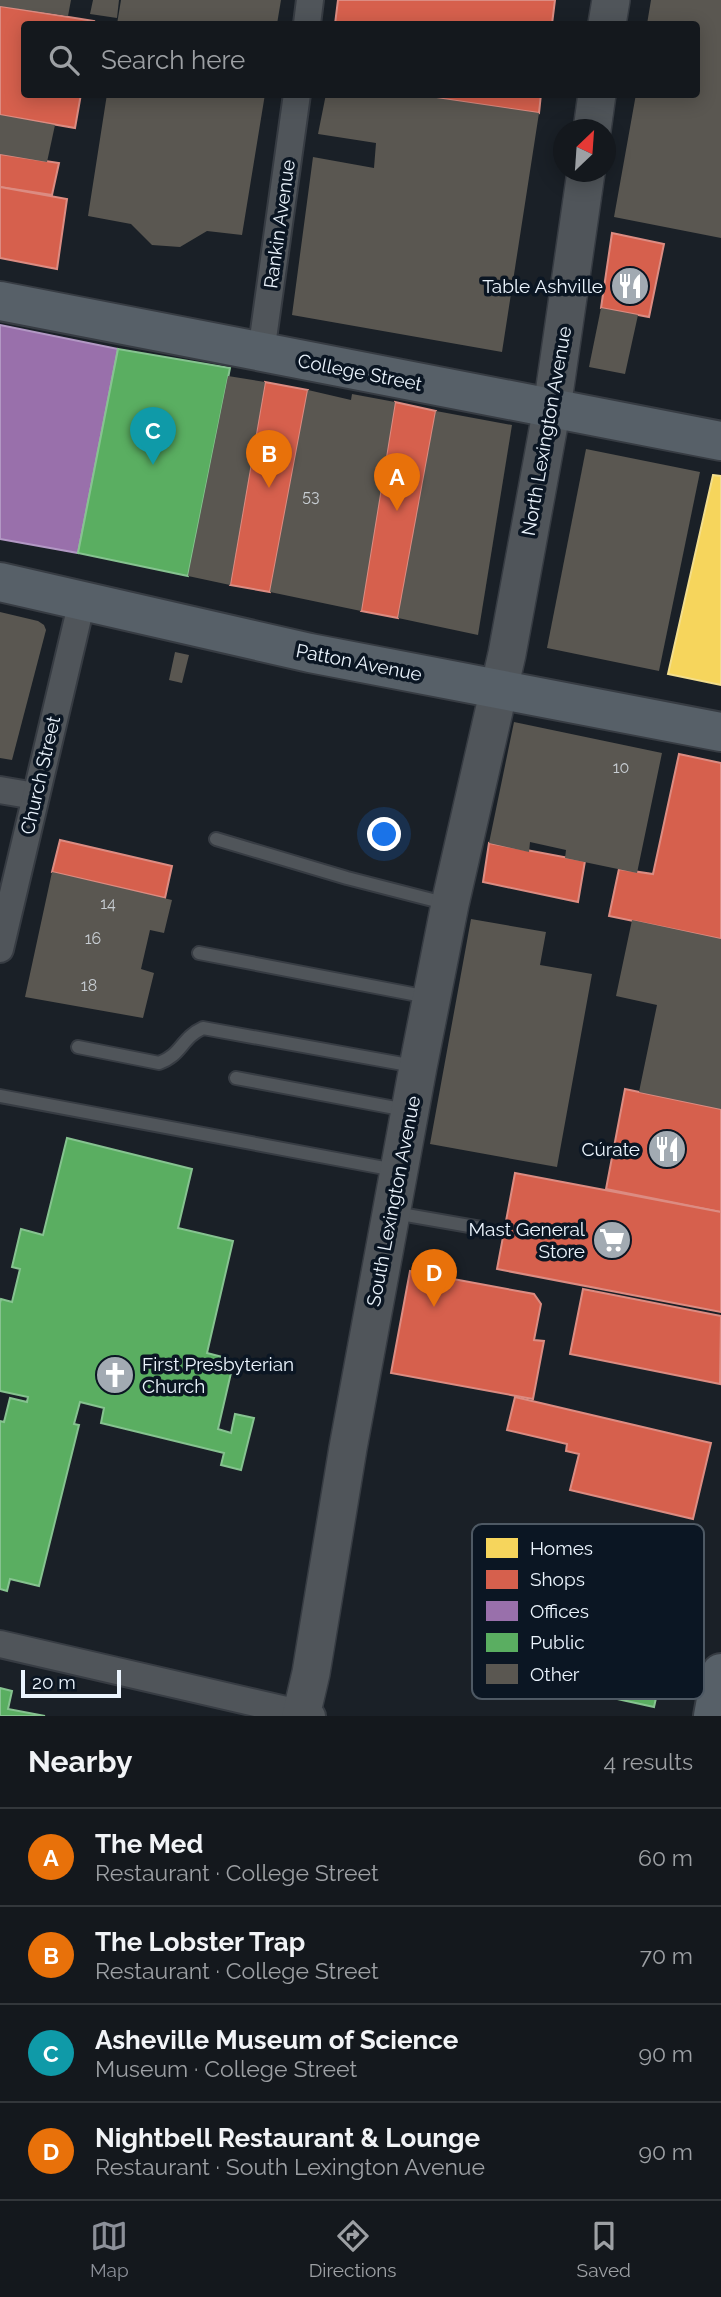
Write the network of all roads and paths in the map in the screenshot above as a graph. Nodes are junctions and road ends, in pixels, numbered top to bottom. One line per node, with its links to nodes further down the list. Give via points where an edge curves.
1 (310, 0): 3 (street)
2 (611, 0): 4 (main road)
3 (307, 21)
4 (608, 21)
5 (296, 98): 10 (street, Rankin Avenue)
6 (596, 98): 7 (main road)
7 (594, 119)
8 (585, 182): 11 (main road, North Lexington Avenue)
9 (0, 301): 10 (main road, College Street)
10 (261, 353): 11 (main road, College Street)
11 (552, 408): 12 (main road, College Street); 15 (main road, North Lexington Avenue)
12 (721, 440)
13 (0, 582): 14 (main road, Patton Avenue)
14 (82, 601): 15 (main road, Patton Avenue); 18 (street, Church Street)
15 (500, 690): 16 (main road, Patton Avenue); 20 (main road, South Lexington Avenue)
16 (721, 732)
17 (0, 790): 18 (street)
18 (35, 796): 21 (street, Church Street)
19 (216, 839): 20 (lane)
20 (450, 904): 23 (main road, South Lexington Avenue)
21 (0, 949)
22 (199, 953): 23 (lane)
23 (432, 998): 25 (main road, South Lexington Avenue)
24 (78, 1047): 25 (lane, via 159,1063 172,1058 190,1034 203,1028)
25 (418, 1067): 28 (main road, South Lexington Avenue)
26 (236, 1078): 28 (lane)
27 (0, 1096): 29 (lane)
28 (410, 1110): 29 (main road, South Lexington Avenue)
29 (399, 1171): 30 (main road, South Lexington Avenue)
30 (391, 1212): 31 (lane); 34 (main road, South Lexington Avenue)
31 (481, 1228)
32 (0, 1644): 34 (street)
33 (721, 1673): 35 (main road)
34 (305, 1715)
35 (713, 1716)

